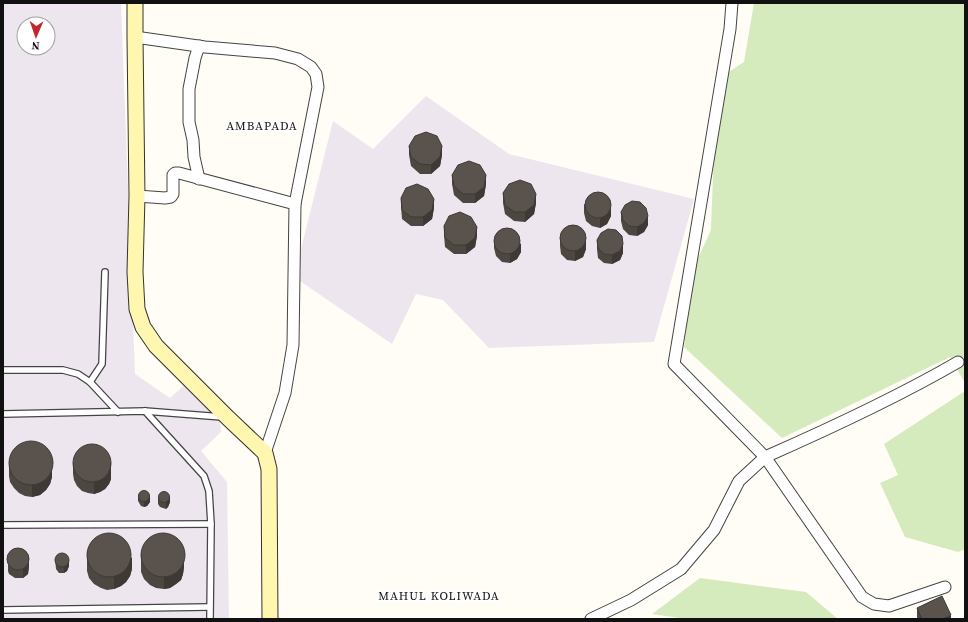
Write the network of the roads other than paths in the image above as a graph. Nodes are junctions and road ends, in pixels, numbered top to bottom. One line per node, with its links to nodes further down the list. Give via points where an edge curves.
1 (135, 3): 3 (street)
2 (732, 3): 17 (street, via 729,37 674,364)
3 (135, 37): 4 (street); 6 (street)
4 (199, 46): 5 (street, via 189,89 189,122); 7 (street, via 275,53 298,59 311,67 316,74 318,87)
5 (199, 178): 6 (street, via 175,174 171,197); 7 (street)
6 (137, 196): 15 (street, via 135,272 137,309 143,327 156,346)
7 (295, 204): 16 (street, via 293,345 285,393)
8 (105, 272): 11 (lane, via 102,364)
9 (958, 362): 17 (street, via 928,380)
10 (3, 370): 11 (lane, via 63,370 78,374)
11 (90, 382): 13 (lane)
12 (145, 411): 13 (lane); 15 (lane); 18 (lane, via 204,476 209,491)
13 (118, 412): 14 (lane)
14 (3, 414)
15 (228, 418): 16 (street)
16 (265, 453): 24 (street, via 269,469)
17 (765, 457): 20 (street, via 862,597 874,604 889,606); 25 (street, via 739,481 714,530 681,569 631,600)
18 (211, 524): 19 (lane); 21 (lane)
19 (3, 525)
20 (945, 586)
21 (209, 607): 22 (lane); 23 (lane)
22 (3, 610)
23 (210, 619)
24 (270, 619)
25 (591, 619)

